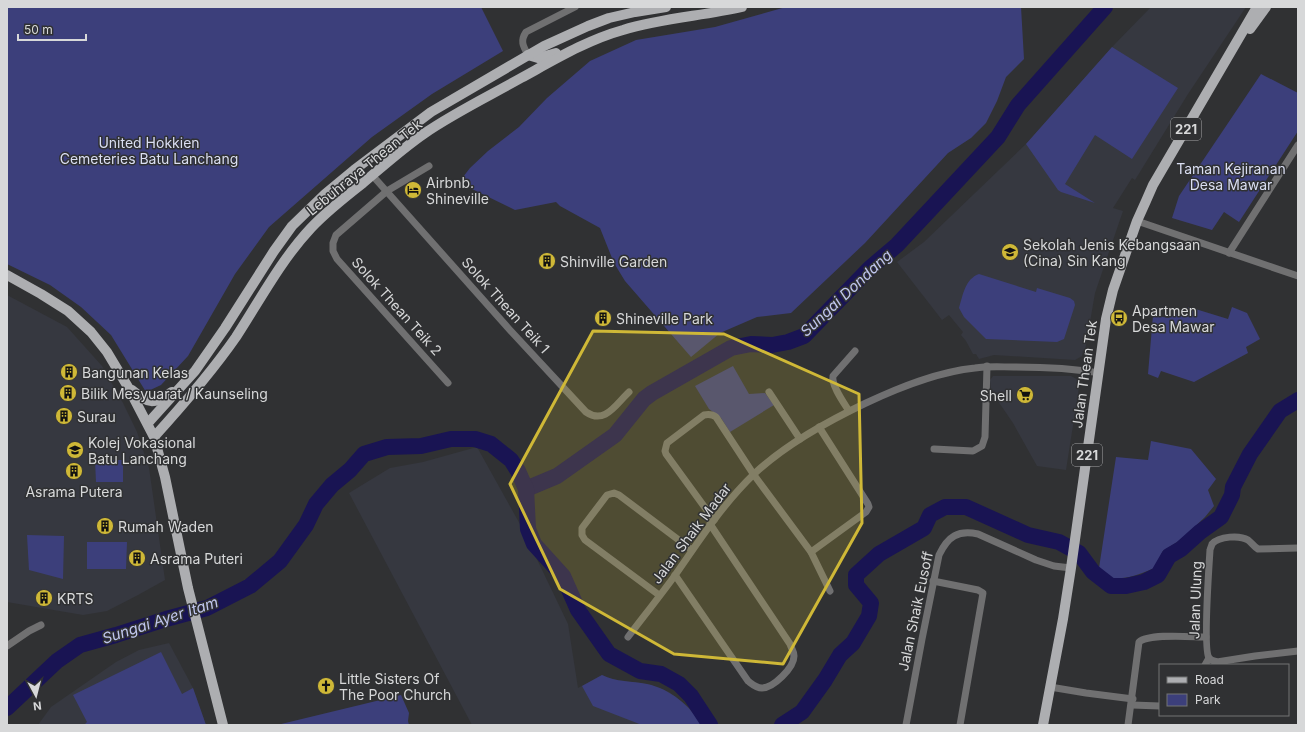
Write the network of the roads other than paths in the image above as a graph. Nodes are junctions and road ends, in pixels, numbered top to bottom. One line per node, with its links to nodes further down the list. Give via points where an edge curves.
1 (575, 7): 7 (street, via 526,32 522,42)
2 (666, 7): 7 (main road, Lebuhraya Thean Tek, via 635,12 588,26)
3 (742, 7): 6 (main road, Lebuhraya Thean Tek, via 624,29)
4 (1257, 7): 8 (main road, Jalan Thean Tek / 221)
5 (1266, 7): 8 (main road, Jalan Thean Tek / 221)
6 (586, 44): 7 (main road, via 542,58); 9 (main road, Lebuhraya Thean Tek)
7 (528, 54): 9 (main road, via 526,67); 22 (main road, Lebuhraya Thean Tek, via 431,112 325,194 292,226 225,328)
8 (1219, 73): 14 (main road, Jalan Thean Tek / 221, via 1153,185)
9 (482, 100): 12 (main road, Lebuhraya Thean Tek, via 426,132)
10 (1298, 145): 15 (street)
11 (429, 166): 13 (street)
12 (372, 175): 13 (street, Solok Thean Teik 1); 29 (main road, Lebuhraya Thean Tek, via 330,210 298,243 216,366)
13 (387, 192): 21 (street, Solok Thean Teik 2, via 336,235 333,251 337,259); 24 (street, Solok Thean Teik 1, via 586,412 593,416 608,413)
14 (1137, 221): 15 (street); 20 (main road, Jalan Thean Tek / 221, via 1109,304)
15 (1229, 253): 17 (street)
16 (7, 275): 23 (main road, via 68,311 91,332 107,352)
17 (1298, 276)
18 (855, 352): 26 (street, via 832,379)
19 (987, 366): 20 (street, Jalan Shaik Madar, via 1076,369); 26 (street, Jalan Shaik Madar, via 923,380); 31 (street, via 985,437 982,446 973,451)
20 (1099, 373): 37 (main road, Jalan Thean Tek / 221)
21 (448, 383)
22 (183, 384): 23 (main road, via 162,399 152,401 144,400); 27 (main road, Lebuhraya Thean Tek)
23 (128, 387): 27 (main road)
24 (629, 392)
25 (769, 392): 30 (street)
26 (849, 411): 28 (street, Jalan Shaik Madar)
27 (148, 423): 29 (main road)
28 (819, 427): 30 (street, Jalan Shaik Madar); 36 (street, via 869,507 866,512)
29 (154, 437): 52 (main road, via 197,626)
30 (800, 439): 32 (street, Jalan Shaik Madar, via 772,458)
31 (934, 449)
32 (754, 475): 33 (street, Jalan Shaik Madar); 33 (street, via 716,417 712,415 704,415 667,443 666,454); 36 (street)
33 (712, 522): 35 (street, Jalan Shaik Madar); 38 (street, via 790,644 794,657 789,668 767,687 756,687 748,681)
34 (1298, 548): 44 (street, Jalan Ulung, via 1258,549 1247,539 1239,538 1223,538 1212,544)
35 (692, 550): 38 (street, Jalan Shaik Madar); 41 (street, via 614,492 607,494 582,528 585,540)
36 (811, 552): 40 (street)
37 (1072, 565): 39 (street, Jalan Shaik Eusoff, via 1054,566 970,532 956,535 944,546 939,555); 49 (main road, Jalan Thean Tek / 221)
38 (675, 575): 41 (street, Jalan Shaik Madar)
39 (933, 581): 53 (street, Jalan Shaik Eusoff); 54 (street, via 983,593)
40 (830, 591)
41 (659, 595): 43 (street, Jalan Shaik Madar)
42 (41, 625): 45 (street)
43 (628, 637)
44 (1206, 637): 47 (street, Jalan Ulung); 50 (street, via 1143,638 1138,647)
45 (7, 646)
46 (1298, 651): 47 (street, Jalan Ulung, via 1218,662)
47 (1209, 658): 48 (street)
48 (1206, 664)
49 (1050, 687): 50 (street); 55 (main road, Jalan Thean Tek / 221)
50 (1132, 702): 51 (street); 56 (street)
51 (1159, 706)
52 (223, 725)
53 (906, 725)
54 (960, 725)
55 (1043, 725)
56 (1128, 725)

